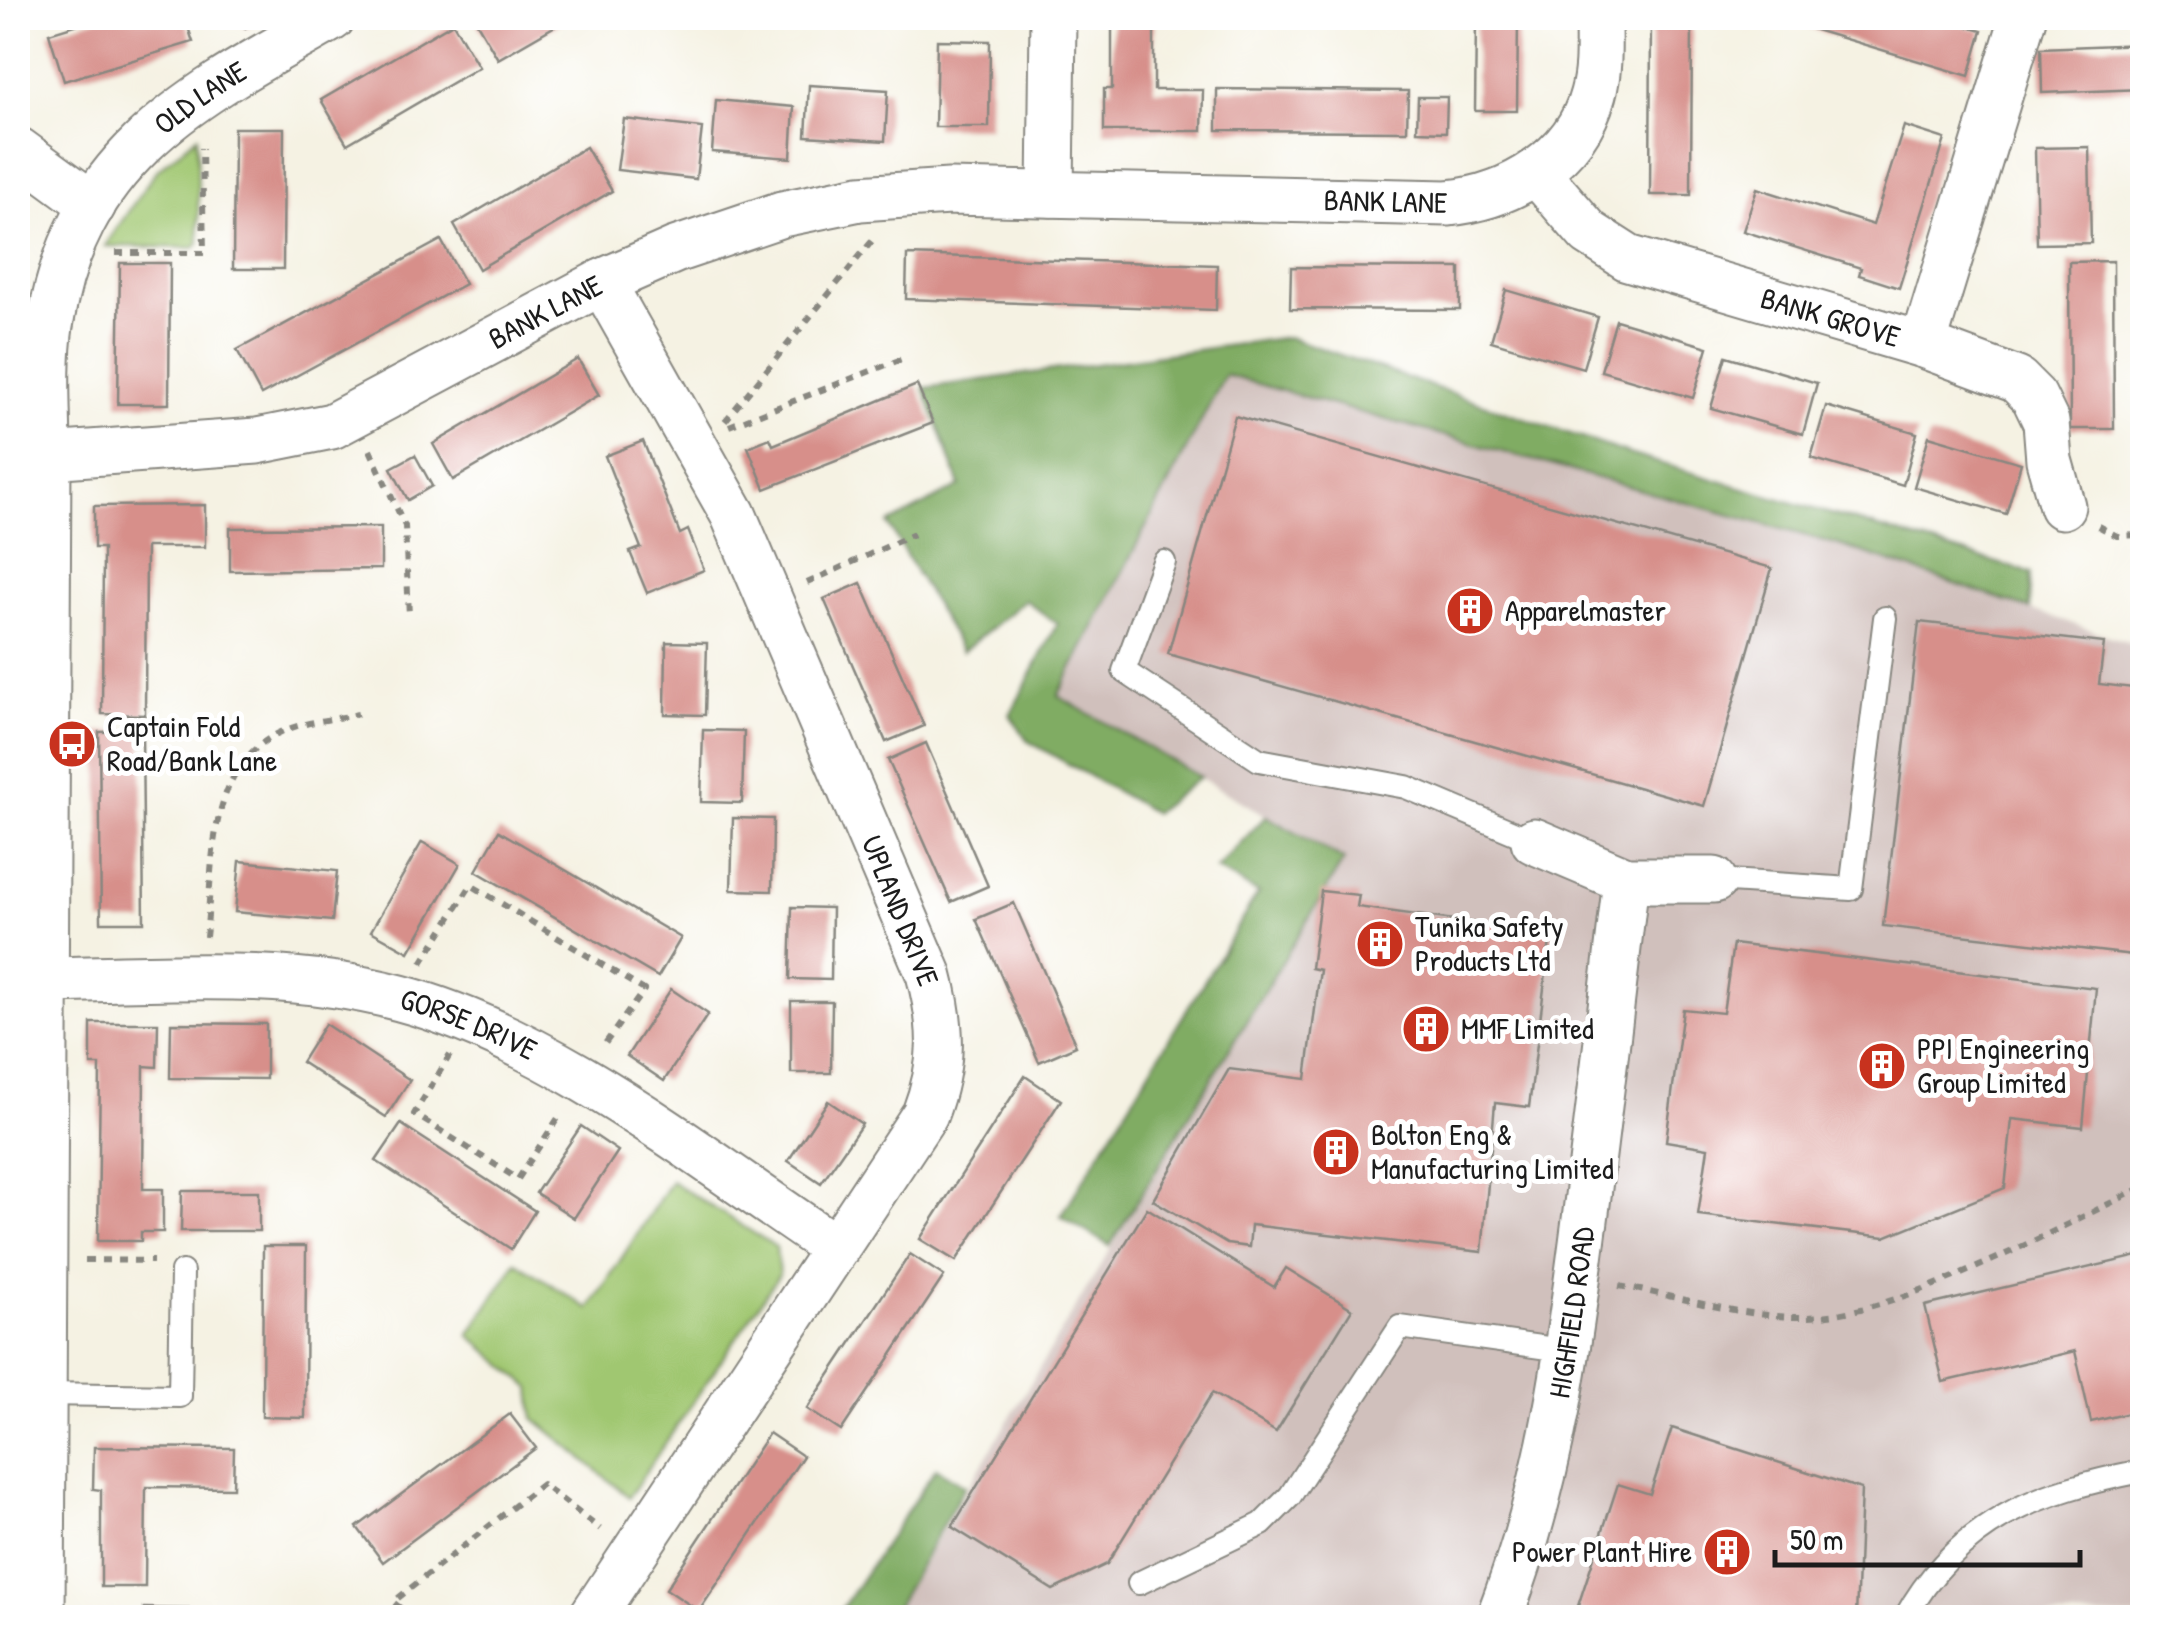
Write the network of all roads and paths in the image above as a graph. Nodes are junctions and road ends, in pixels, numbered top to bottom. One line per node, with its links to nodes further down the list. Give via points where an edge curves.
1 (332, 18): 5 (street, OLD LANE)
2 (1053, 18): 9 (street)
3 (1598, 18): 7 (street, BANK LANE, via 1592,98 1579,125)
4 (2023, 18): 13 (street)
5 (201, 93): 10 (street, OLD LANE, via 145,138); 11 (path, via 204,252)
6 (18, 150): 10 (street)
7 (1536, 172): 9 (street, BANK LANE, via 1482,200 1448,203); 13 (street, BANK GROVE, via 1589,233 1628,258)
8 (910, 194): 9 (street, BANK LANE); 12 (street, BANK LANE, via 782,214); 14 (path, via 718,430)
9 (1050, 194)
10 (93, 205): 11 (street, OLD LANE)
11 (70, 253): 16 (street, OLD LANE, via 50,331)
12 (602, 282): 15 (street, BANK LANE); 20 (street, UPLAND DRIVE, via 732,514)
13 (1924, 346): 17 (street, BANK GROVE, via 1996,368 2034,397 2046,422)
14 (906, 357)
15 (354, 416): 16 (street, BANK LANE, via 257,442); 21 (path, via 405,526)
16 (48, 456): 24 (street, OLD LANE)
17 (2062, 506)
18 (914, 534): 20 (path)
19 (1164, 562): 25 (lane, via 1124,671 1259,760 1406,787)
20 (770, 601): 34 (street, UPLAND DRIVE, via 929,974 942,1042 926,1114)
21 (408, 616)
22 (1885, 618): 27 (lane, via 1852,889)
23 (358, 714): 28 (path, via 278,732 232,776 220,807)
24 (32, 836): 29 (street, OLD LANE)
25 (1534, 841): 26 (street)
26 (1626, 880): 27 (street); 36 (street, HIGHFIELD ROAD)
27 (1714, 880)
28 (202, 978): 29 (street, GORSE DRIVE); 30 (street, GORSE DRIVE, via 324,983)
29 (44, 980): 37 (street, OLD LANE)
30 (400, 998): 31 (street, GORSE DRIVE); 32 (path, via 471,885 644,990)
31 (470, 1022): 32 (street, GORSE DRIVE); 32 (path, via 414,1114 518,1179)
32 (581, 1079): 34 (street, GORSE DRIVE)
33 (2142, 1188): 36 (path, via 1900,1298 1844,1313 1788,1316)
34 (834, 1247): 41 (street, UPLAND DRIVE)
35 (182, 1272): 37 (path, via 155,1261); 39 (lane, via 180,1396)
36 (1578, 1278): 38 (street, HIGHFIELD ROAD)
37 (34, 1288): 39 (street, OLD LANE)
38 (1569, 1352): 42 (lane, via 1400,1328 1290,1496 1262,1524); 46 (street, HIGHFIELD ROAD, via 1548,1468)
39 (42, 1394): 43 (street, OLD LANE)
40 (2142, 1471): 47 (lane, via 2020,1504 1958,1548)
41 (632, 1554): 44 (path, via 542,1484 392,1602); 45 (street, UPLAND DRIVE)
42 (1139, 1583)
43 (42, 1618)
44 (412, 1618)
45 (591, 1618)
46 (1499, 1618)
47 (1905, 1618)

